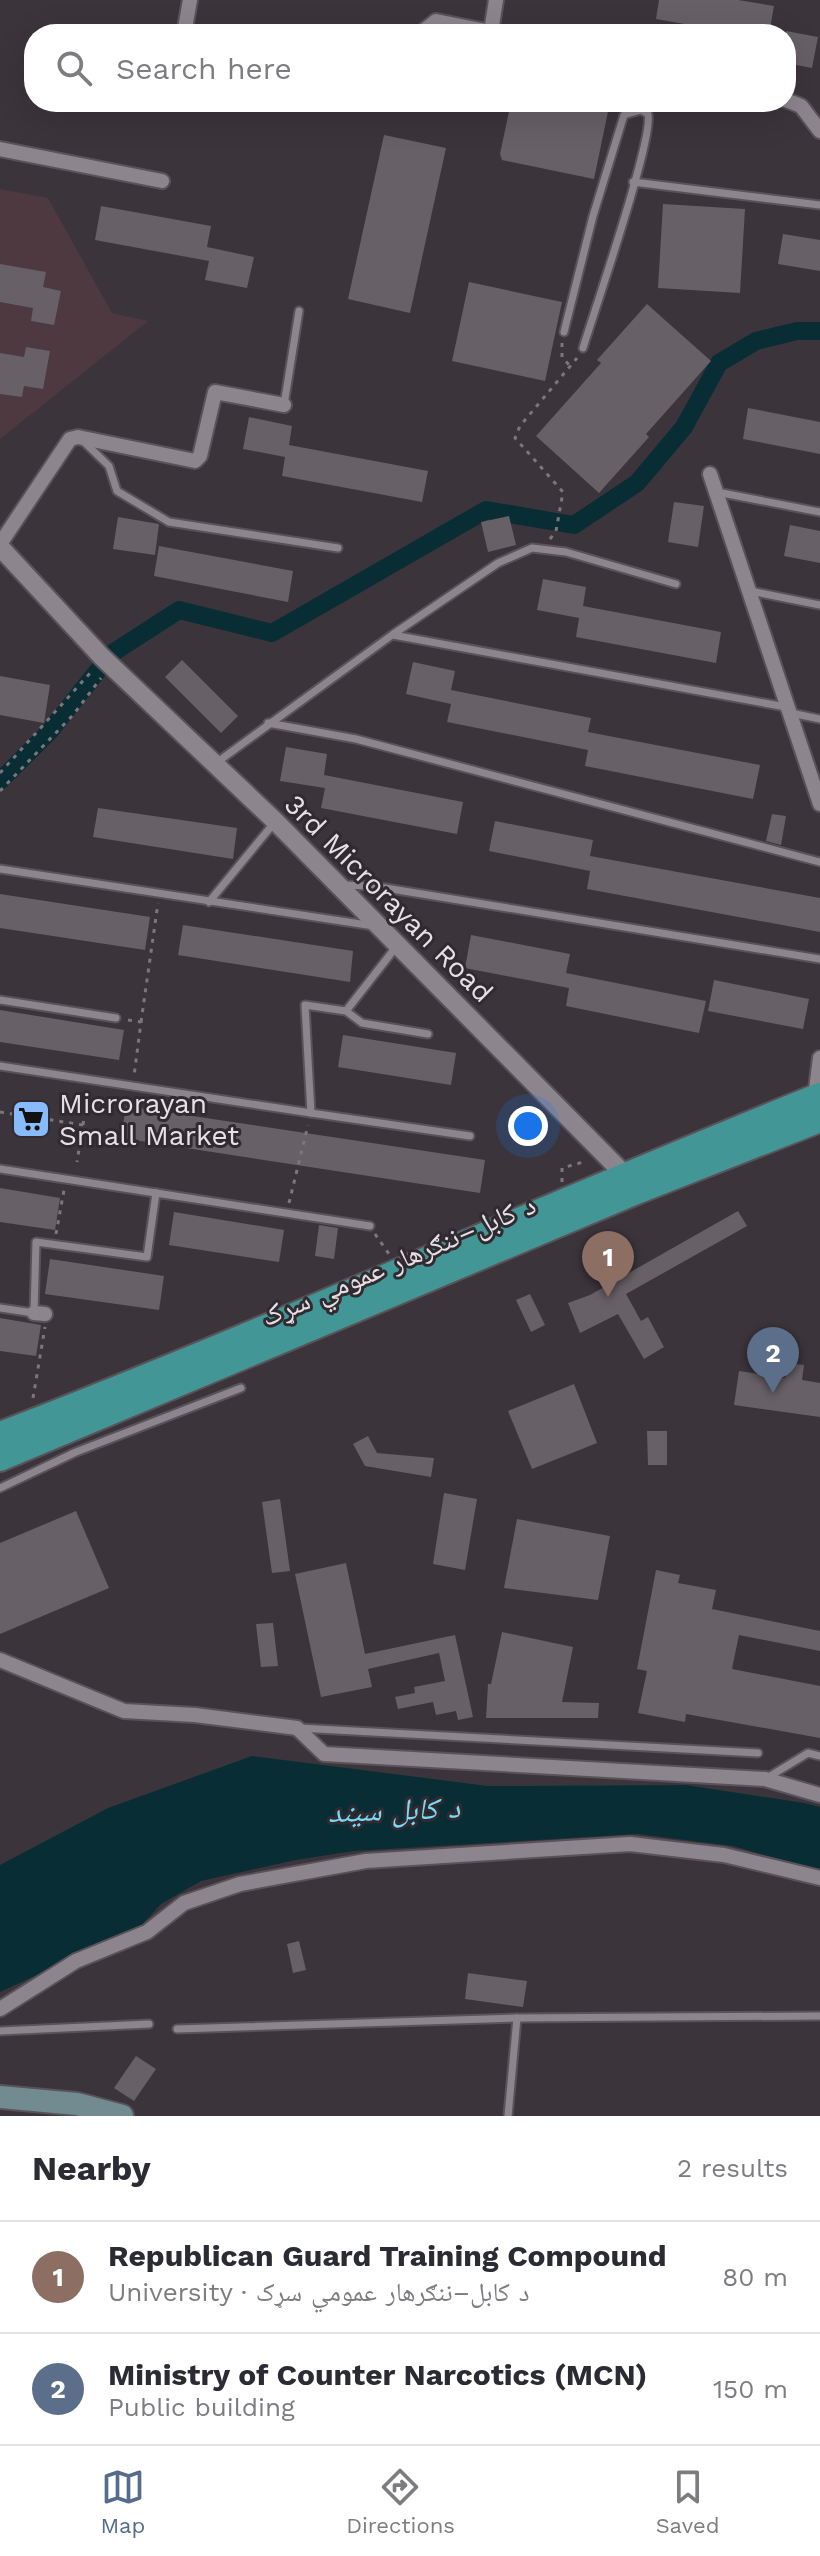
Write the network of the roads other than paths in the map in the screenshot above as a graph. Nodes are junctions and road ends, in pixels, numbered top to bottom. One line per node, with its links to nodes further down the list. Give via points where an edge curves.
1 (190, 0): 3 (street)
2 (496, 0): 6 (street)
3 (186, 24)
4 (432, 24): 5 (street)
5 (451, 24)
6 (496, 24)
7 (796, 104): 10 (street)
8 (634, 112): 16 (lane, via 624,115)
9 (644, 112): 13 (lane, via 650,122)
10 (820, 131)
11 (0, 149): 12 (street)
12 (162, 181)
13 (633, 182): 14 (lane); 17 (lane)
14 (820, 205)
15 (299, 311): 18 (lane)
16 (564, 332)
17 (583, 348)
18 (284, 405): 19 (street, via 215,392 195,461)
19 (78, 437): 23 (street, via 64,443); 24 (lane, via 109,466 117,491 169,522)
20 (710, 474): 21 (street)
21 (715, 491): 22 (lane); 26 (street)
22 (820, 512)
23 (0, 546): 32 (street, 3rd Microrayan Road, via 106,661)
24 (338, 548)
25 (676, 584): 28 (lane, via 566,552 532,548 498,563)
26 (750, 591): 27 (lane); 29 (street)
27 (820, 605)
28 (392, 635): 29 (lane); 31 (lane)
29 (789, 710): 30 (lane); 33 (street)
30 (820, 719)
31 (268, 723): 32 (lane); 35 (lane, via 356,739)
32 (214, 764): 34 (street, 3rd Microrayan Road)
33 (820, 804)
34 (275, 821): 37 (street, 3rd Microrayan Road); 38 (lane)
35 (820, 862)
36 (0, 869): 38 (lane)
37 (336, 884): 39 (street, 3rd Microrayan Road); 41 (lane)
38 (209, 902): 39 (lane)
39 (377, 926): 40 (street, 3rd Microrayan Road)
40 (397, 946): 43 (lane); 52 (street, 3rd Microrayan Road)
41 (820, 959)
42 (0, 1000): 44 (lane)
43 (346, 1011): 45 (lane, via 362,1023); 49 (lane, via 305,1005)
44 (116, 1018)
45 (428, 1034)
46 (820, 1058): 48 (street)
47 (0, 1066): 49 (lane)
48 (818, 1104): 52 (highway, د کابل–ننګرهار عمومي سړک); 58 (highway, د کابل–ننګرهار عمومي سړک, via 625,1197)
49 (311, 1113): 50 (lane)
50 (470, 1136)
51 (0, 1169): 53 (lane)
52 (624, 1174): 57 (highway, د کابل–ننګرهار عمومي سړک, via 136,1382)
53 (156, 1193): 54 (lane); 55 (lane, via 147,1257 36,1242 40,1314)
54 (370, 1226)
55 (0, 1308)
56 (241, 1388): 59 (lane, via 76,1452)
57 (0, 1434)
58 (0, 1459)
59 (0, 1488)
60 (0, 1660): 61 (street, via 124,1711)
61 (297, 1728): 62 (lane); 64 (street, via 324,1754)
62 (758, 1753)
63 (820, 1756): 64 (lane, via 808,1753)
64 (765, 1779): 65 (street)
65 (820, 1795)
66 (820, 1878): 67 (street, via 724,1855 630,1844 366,1861 240,1884 184,1903 147,1932 76,1961)
67 (0, 2009)
68 (820, 2016): 69 (lane)
69 (517, 2018): 71 (lane); 75 (lane)
70 (149, 2024): 72 (lane)
71 (177, 2029)
72 (0, 2031)
73 (0, 2097): 74 (main road, via 77,2104)
74 (122, 2116)
75 (508, 2116)

